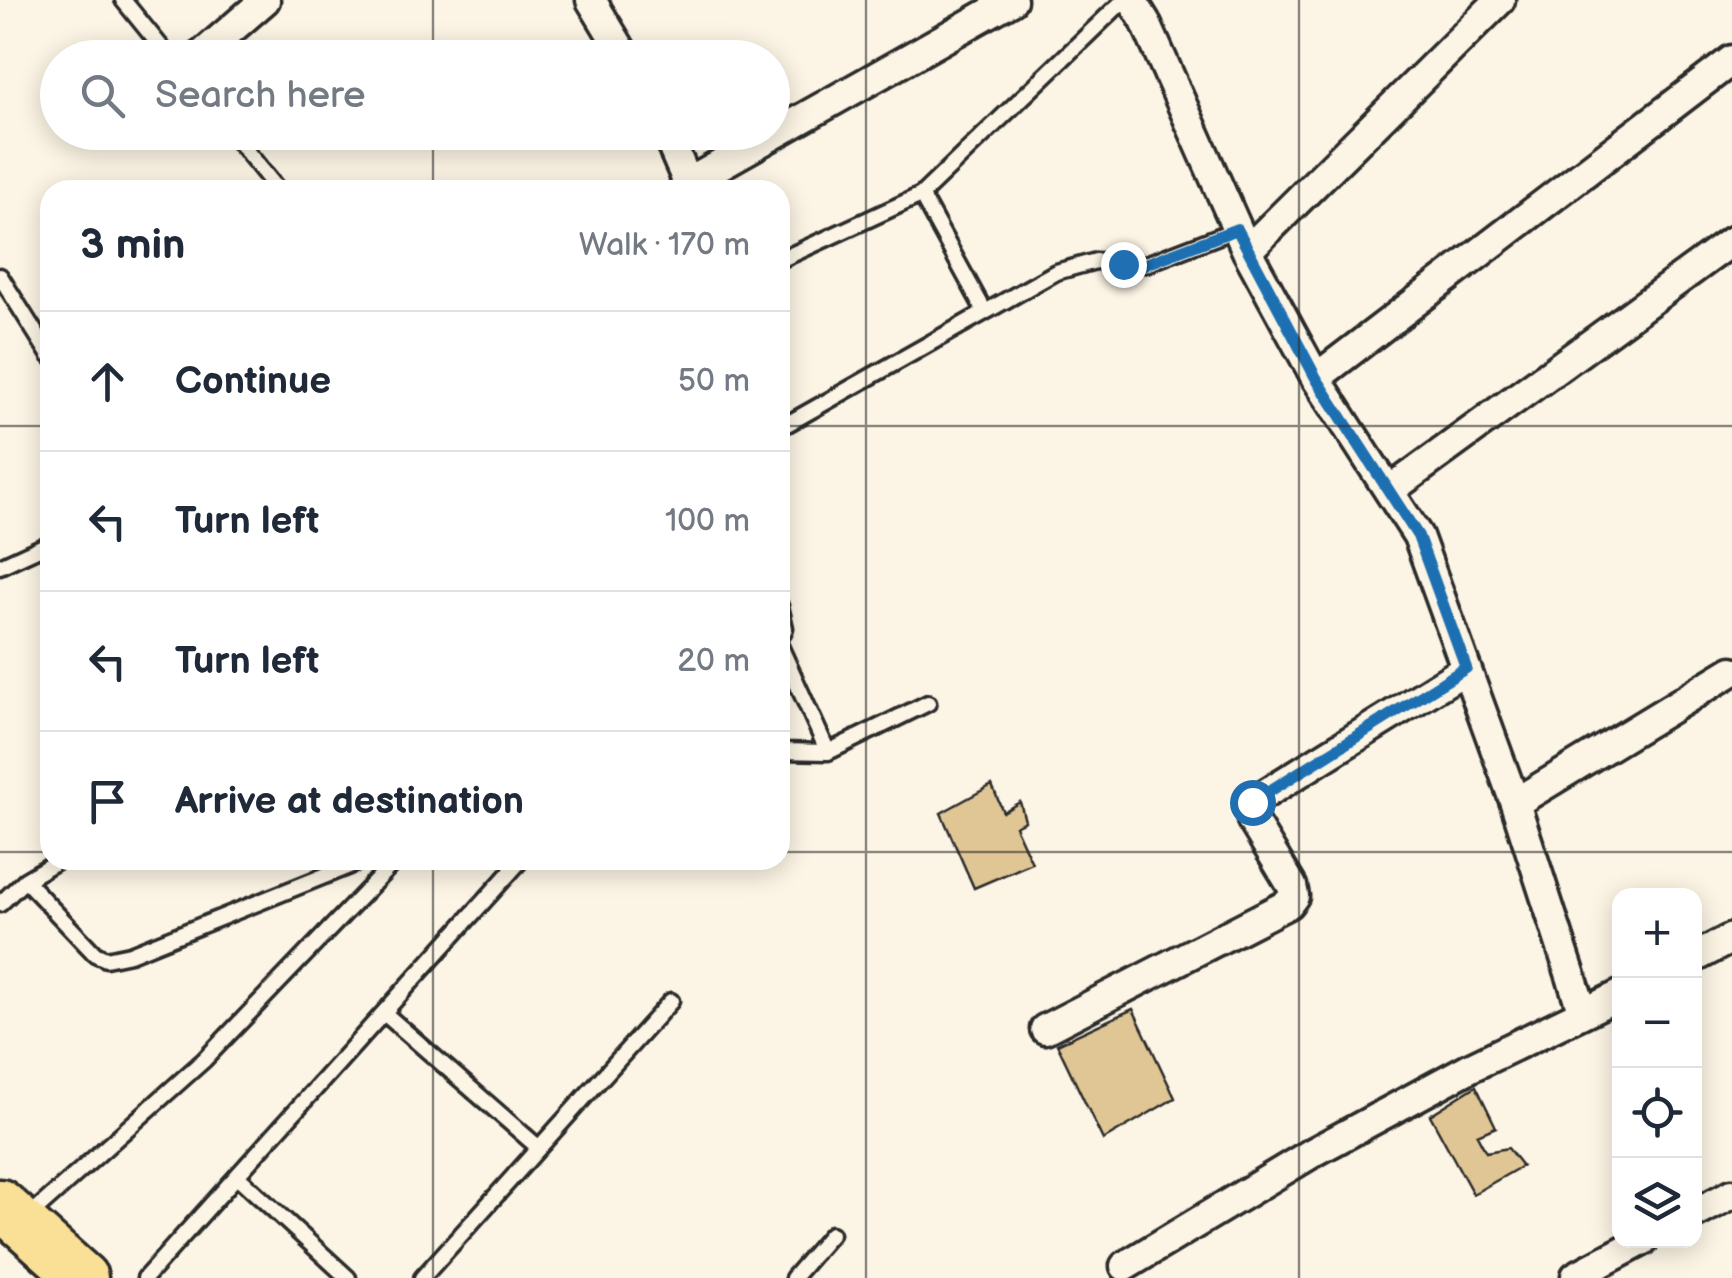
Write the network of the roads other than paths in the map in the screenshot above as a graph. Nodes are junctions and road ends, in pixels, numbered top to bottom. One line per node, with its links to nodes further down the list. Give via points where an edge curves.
1 (123, 0): 9 (lane)
2 (264, 0): 10 (street)
3 (591, 0): 11 (street)
4 (1012, 0): 13 (street)
5 (1124, 0): 20 (lane)
6 (1165, 0): 8 (street)
7 (1500, 0): 21 (street)
8 (1139, 10): 21 (street)
9 (155, 40)
10 (218, 40)
11 (615, 40)
12 (1732, 60): 27 (street)
13 (790, 127)
14 (246, 150): 17 (lane)
15 (673, 150): 18 (street)
16 (749, 150): 19 (street)
17 (270, 180)
18 (684, 180)
19 (697, 180)
20 (921, 194): 23 (lane); 25 (lane)
21 (1242, 240): 25 (lane, via 1146,264 1096,261 1056,272); 27 (street)
22 (1732, 241): 29 (street)
23 (790, 255)
24 (0, 276): 26 (lane)
25 (984, 312): 28 (lane)
26 (40, 340)
27 (1316, 378): 29 (street)
28 (790, 422)
29 (1389, 491): 33 (street, via 1418,536)
30 (40, 548): 31 (lane)
31 (0, 566)
32 (790, 666): 37 (lane)
33 (1466, 668): 38 (street); 51 (street, via 1252,802 1252,820 1292,886 1288,904)
34 (1732, 671): 38 (street)
35 (928, 703): 37 (lane)
36 (790, 751): 37 (lane)
37 (828, 752)
38 (1516, 803): 49 (street)
39 (42, 870): 43 (lane)
40 (339, 870): 43 (lane, via 106,959)
41 (386, 870): 56 (lane, via 204,1060)
42 (513, 870): 50 (lane)
43 (25, 880): 44 (lane)
44 (0, 904)
45 (1732, 938): 46 (street)
46 (1702, 954)
47 (1612, 999): 49 (street)
48 (670, 1001): 52 (lane)
49 (1583, 1012): 59 (street, via 1312,1153)
50 (384, 1014): 52 (lane); 53 (lane)
51 (1044, 1029)
52 (539, 1148): 64 (lane)
53 (238, 1177): 62 (lane); 63 (lane)
54 (1732, 1194): 55 (street)
55 (1702, 1210)
56 (11, 1213): 61 (highway)
57 (831, 1234): 65 (lane)
58 (1629, 1248): 60 (street)
59 (1125, 1266)
60 (1576, 1276)
61 (83, 1278)
62 (145, 1278)
63 (348, 1278)
64 (422, 1278)
65 (793, 1278)

